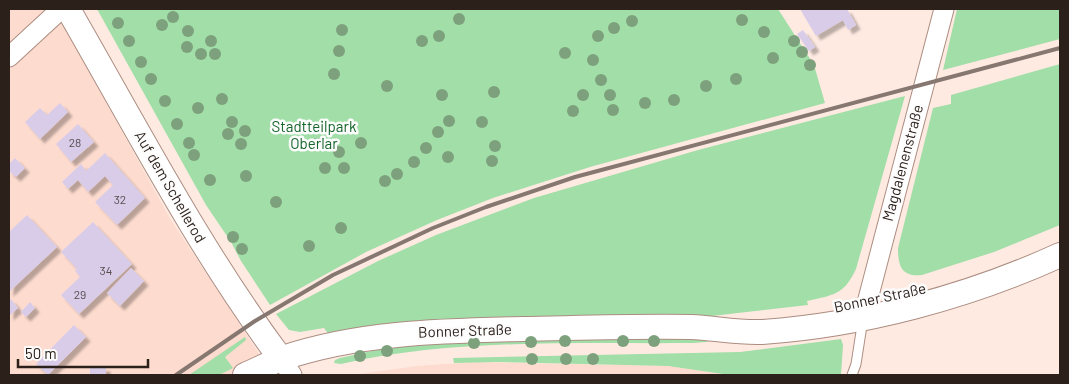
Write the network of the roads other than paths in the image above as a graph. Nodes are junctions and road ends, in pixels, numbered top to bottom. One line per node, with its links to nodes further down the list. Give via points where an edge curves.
1 (61, 9): 4 (street)
2 (68, 9): 8 (street, Auf dem Schellerod, via 195,232)
3 (944, 9): 7 (street, Magdalenenstraße)
4 (9, 57)
5 (1060, 237): 7 (street, Bonner Straße, via 968,275)
6 (1060, 255): 7 (street, Bonner Straße, via 960,295)
7 (865, 311): 8 (street, Bonner Straße, via 760,332 691,327 406,334 363,340); 10 (lane, Bonner Straße)
8 (287, 367): 9 (street, Bonner Straße)
9 (245, 375)
10 (852, 375)

